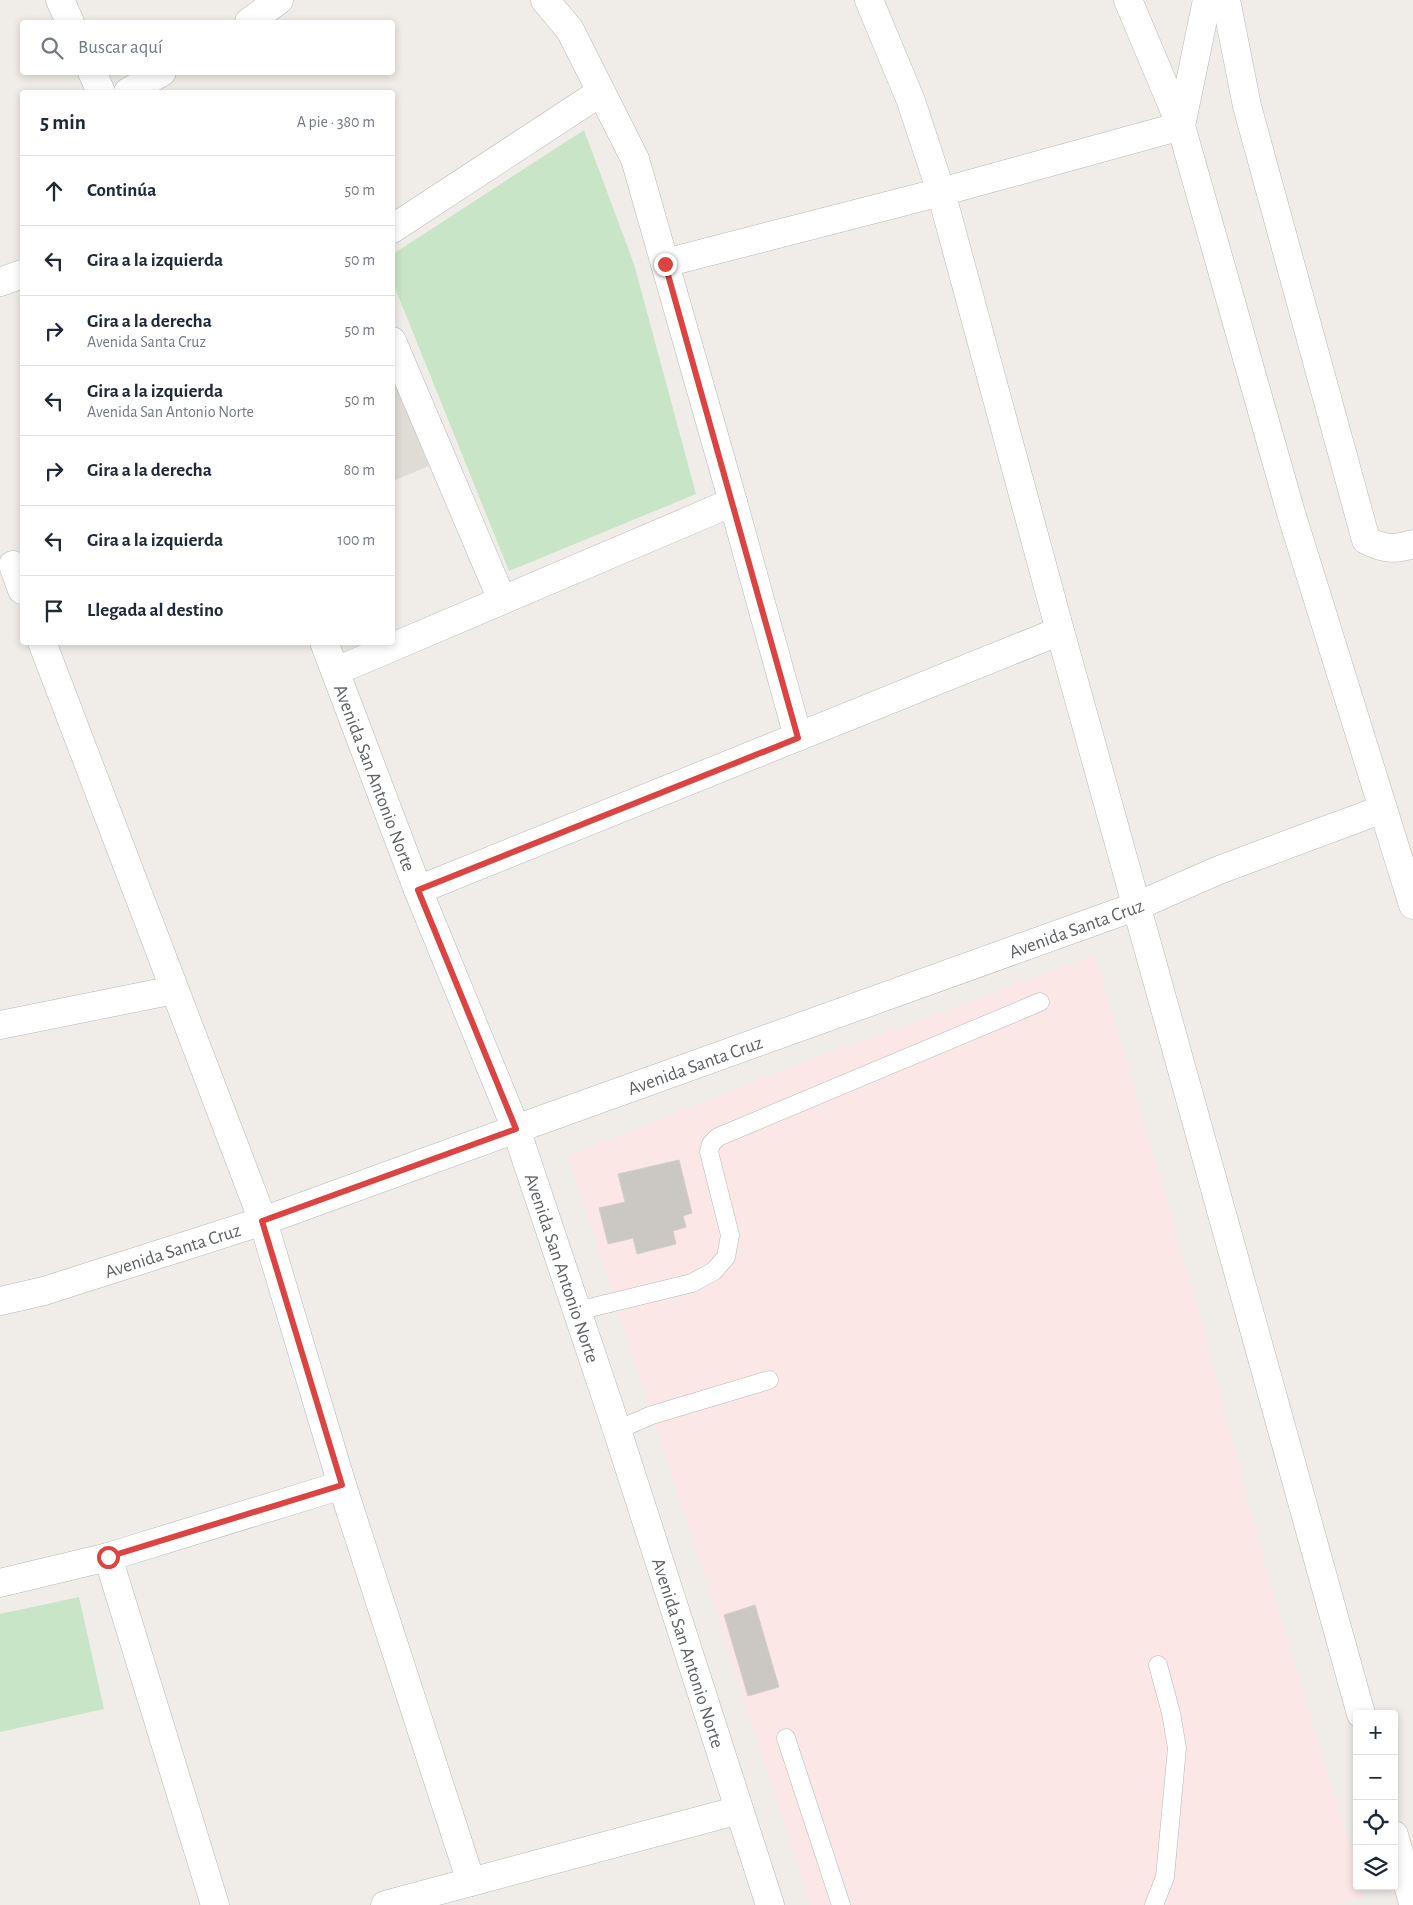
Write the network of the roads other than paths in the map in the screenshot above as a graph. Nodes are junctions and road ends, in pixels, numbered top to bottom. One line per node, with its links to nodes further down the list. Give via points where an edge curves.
1 (60, 0): 8 (street)
2 (279, 0): 9 (street)
3 (545, 0): 14 (street, via 570,30)
4 (869, 0): 16 (street, via 911,101)
5 (1128, 0): 15 (street)
6 (1207, 0): 15 (street)
7 (1226, 0): 23 (street, via 1248,106 1366,540 1379,547)
8 (69, 20)
9 (252, 20)
10 (93, 75): 12 (street)
11 (157, 75): 13 (street)
12 (100, 90)
13 (131, 90)
14 (601, 92): 17 (street); 18 (street, via 635,159)
15 (1181, 126): 16 (street); 32 (street, via 1292,513)
16 (941, 192): 18 (street); 27 (street)
17 (395, 228)
18 (665, 264): 22 (street)
19 (20, 275): 20 (street)
20 (0, 282)
21 (395, 348): 26 (street)
22 (733, 502): 26 (street); 31 (street)
23 (1413, 544)
24 (12, 564): 25 (street)
25 (20, 585)
26 (502, 600): 30 (street)
27 (1060, 631): 31 (street); 35 (street)
28 (43, 645): 36 (street)
29 (325, 645): 30 (street, Avenida San Antonio Norte)
30 (336, 671): 33 (street, Avenida San Antonio Norte)
31 (798, 738): 33 (street)
32 (1383, 809): 34 (street); 35 (street, Avenida Santa Cruz, via 1219,870)
33 (418, 890): 39 (street, Avenida San Antonio Norte)
34 (1413, 905)
35 (1137, 906): 39 (street, Avenida Santa Cruz); 49 (street)
36 (174, 990): 38 (street); 40 (street)
37 (1040, 1002): 42 (lane, via 718,1137 709,1152 730,1235 726,1256 714,1271 692,1284)
38 (0, 1025)
39 (516, 1129): 40 (street, Avenida Santa Cruz); 42 (street, Avenida San Antonio Norte)
40 (262, 1221): 41 (street, Avenida Santa Cruz, via 44,1291); 45 (street)
41 (0, 1301)
42 (577, 1311): 44 (street, Avenida San Antonio Norte)
43 (769, 1380): 44 (lane, via 652,1415)
44 (617, 1430): 51 (street, Avenida San Antonio Norte)
45 (342, 1485): 46 (street); 53 (street)
46 (108, 1557): 47 (street); 55 (street)
47 (0, 1582)
48 (1158, 1665): 59 (lane, via 1177,1748 1165,1877)
49 (1360, 1710)
50 (786, 1738): 58 (lane)
51 (739, 1810): 53 (street); 57 (street, Avenida San Antonio Norte)
52 (1397, 1845): 54 (street)
53 (471, 1882): 56 (street)
54 (1413, 1903)
55 (215, 1905)
56 (385, 1905)
57 (770, 1905)
58 (841, 1905)
59 (1154, 1905)

